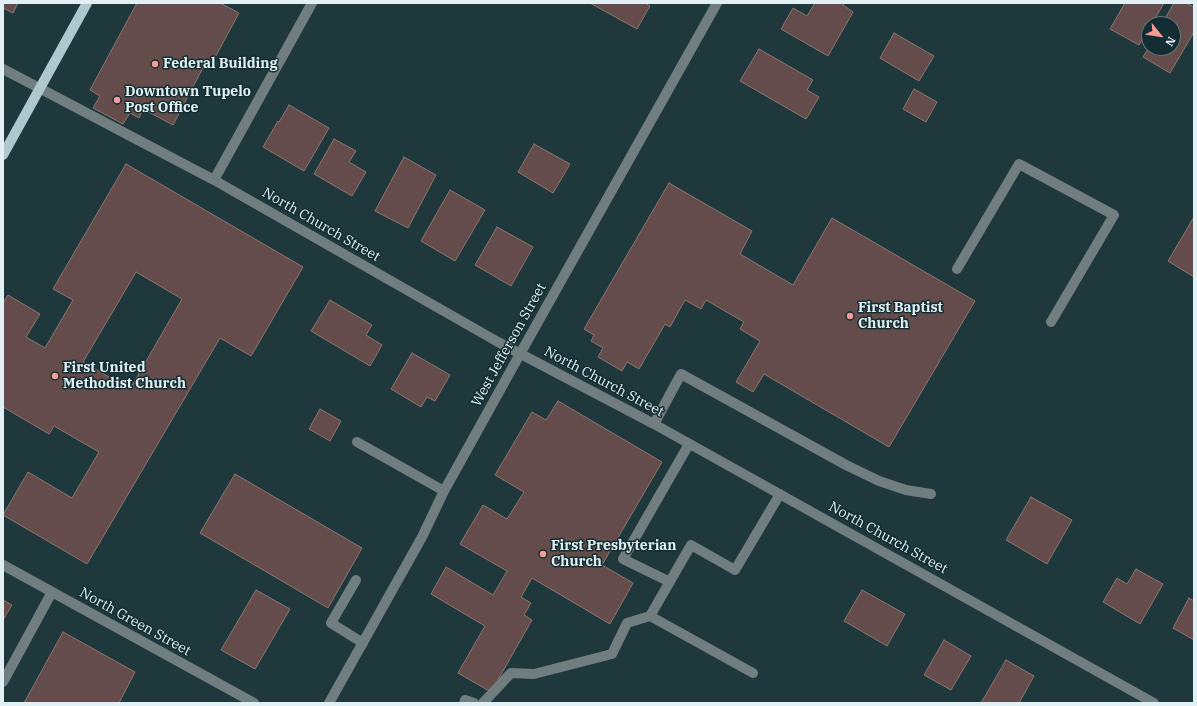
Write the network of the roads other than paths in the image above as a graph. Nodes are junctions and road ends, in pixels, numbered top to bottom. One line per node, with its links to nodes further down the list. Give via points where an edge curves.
1 (87, 3): 5 (main road)
2 (312, 3): 7 (street)
3 (717, 3): 10 (street, West Jefferson Street)
4 (3, 68): 5 (street, North Church Street)
5 (40, 88): 6 (main road); 7 (street, North Church Street)
6 (3, 155)
7 (214, 180): 10 (street, North Church Street)
8 (957, 269): 9 (street, via 1019,164 1114,215)
9 (1051, 322)
10 (520, 354): 11 (street, North Church Street); 14 (street, West Jefferson Street)
11 (654, 424): 13 (street, North Church Street); 16 (street, via 681,374 859,472 886,484)
12 (357, 442): 14 (street)
13 (690, 444): 15 (street, North Church Street); 19 (street, via 623,559)
14 (444, 491): 22 (street, West Jefferson Street)
15 (780, 494): 19 (street, via 735,570 691,545); 30 (street, North Church Street)
16 (931, 494)
17 (3, 565): 20 (street, North Green Street)
18 (356, 580): 22 (street, via 331,623)
19 (670, 582): 21 (street)
20 (52, 592): 24 (street); 25 (street, North Green Street)
21 (650, 616): 23 (street); 29 (street, via 627,623 612,654 534,674 511,673)
22 (364, 643): 26 (street, West Jefferson Street)
23 (753, 673)
24 (3, 682)
25 (254, 703)
26 (329, 703)
27 (464, 703): 28 (street, via 466,700)
28 (474, 703)
29 (483, 703)
30 (1154, 703)

